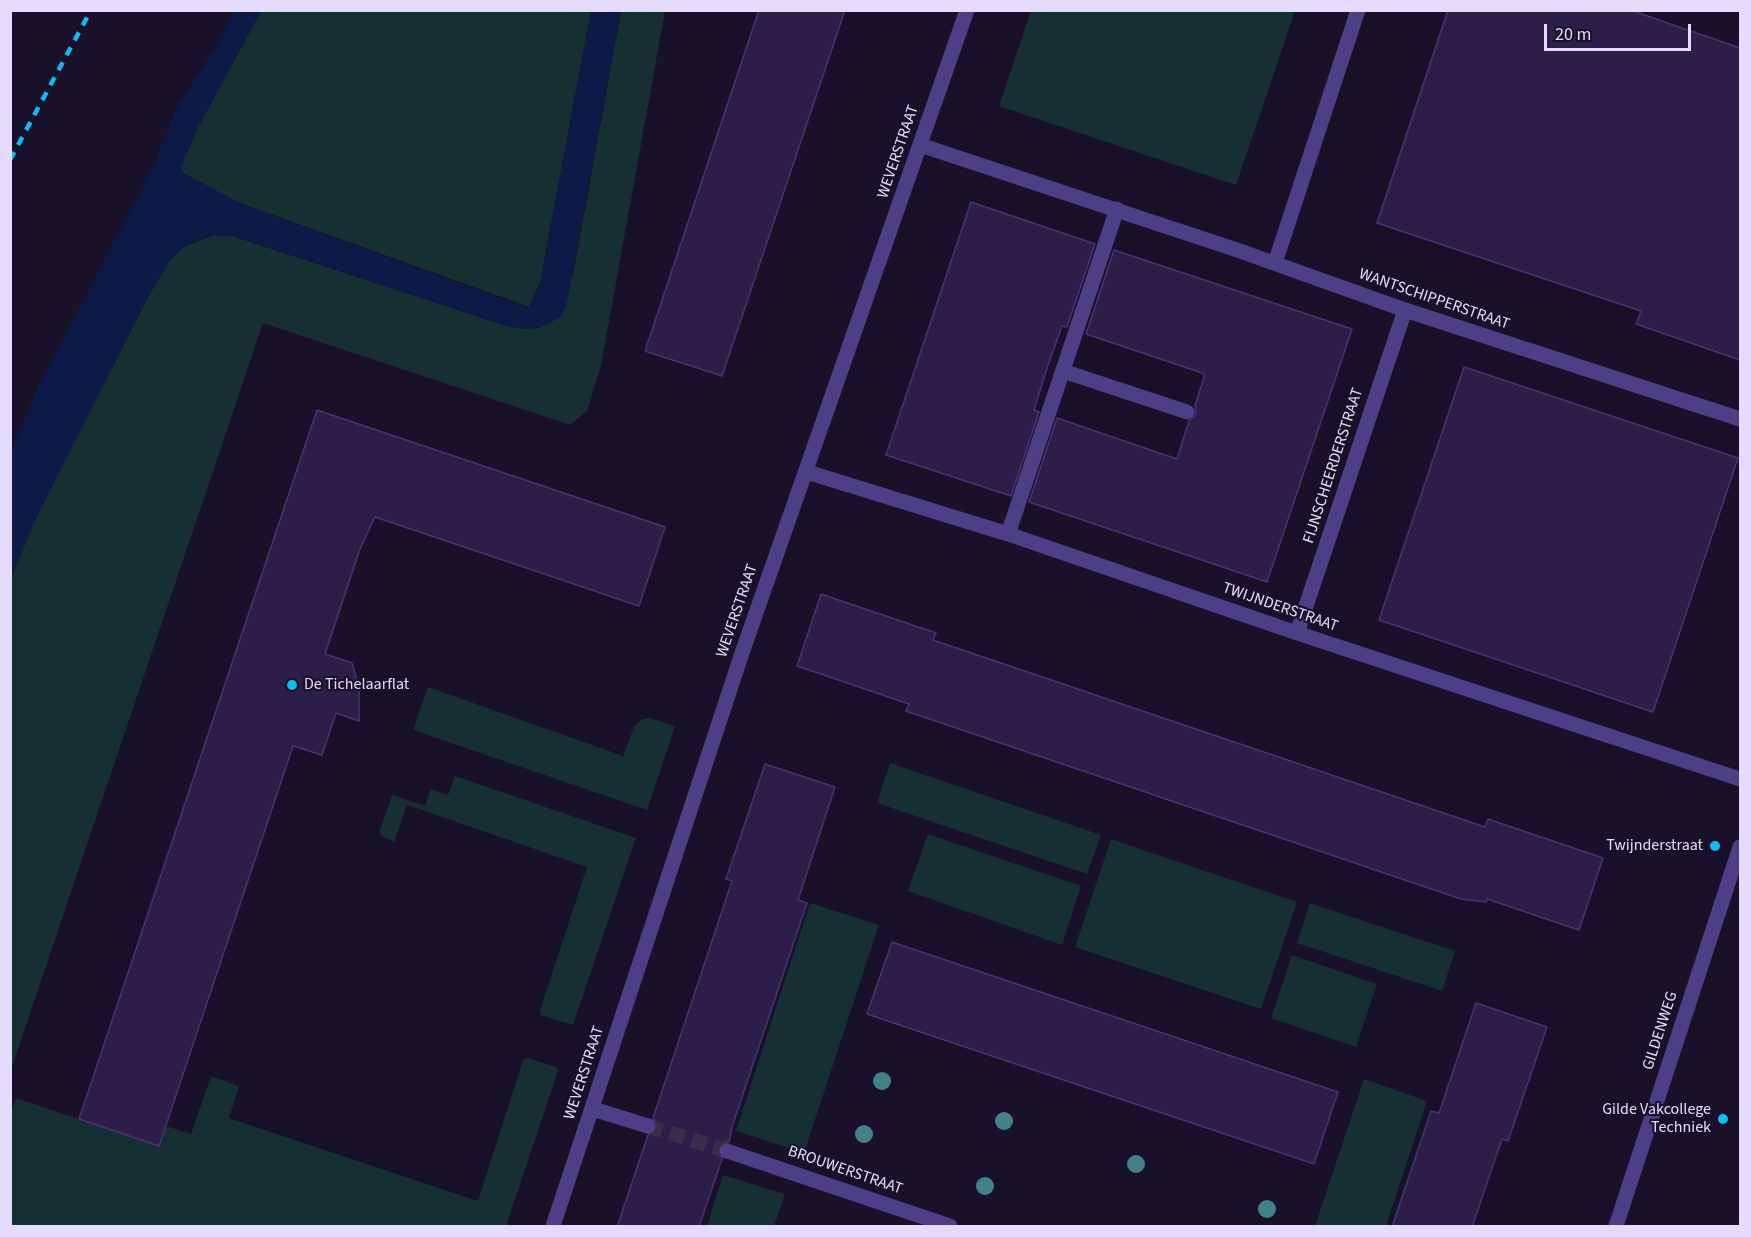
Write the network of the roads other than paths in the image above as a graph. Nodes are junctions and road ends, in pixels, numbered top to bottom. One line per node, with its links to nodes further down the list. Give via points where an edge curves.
1 (967, 10): 3 (street, WEVERSTRAAT)
2 (1358, 10): 5 (street)
3 (920, 145): 4 (street, WANTSCHIPPERSTRAAT); 10 (street, WEVERSTRAAT)
4 (1117, 210): 5 (street, WANTSCHIPPERSTRAAT); 7 (street)
5 (1275, 263): 6 (street, WANTSCHIPPERSTRAAT)
6 (1405, 310): 9 (street, WANTSCHIPPERSTRAAT); 12 (street, FIJNSCHEERDERSTRAAT)
7 (1063, 371): 8 (street); 11 (street)
8 (1187, 412)
9 (1740, 419)
10 (807, 472): 11 (street, TWIJNDERSTRAAT); 15 (street, WEVERSTRAAT, via 746,642)
11 (1008, 534): 12 (street, TWIJNDERSTRAAT)
12 (1297, 633): 13 (street, TWIJNDERSTRAAT)
13 (1740, 779)
14 (1740, 847): 20 (street, GILDENWEG)
15 (593, 1109): 16 (street); 18 (street, WEVERSTRAAT)
16 (648, 1126)
17 (728, 1151): 19 (street, BROUWERSTRAAT)
18 (553, 1227)
19 (950, 1227)
20 (1616, 1227)

